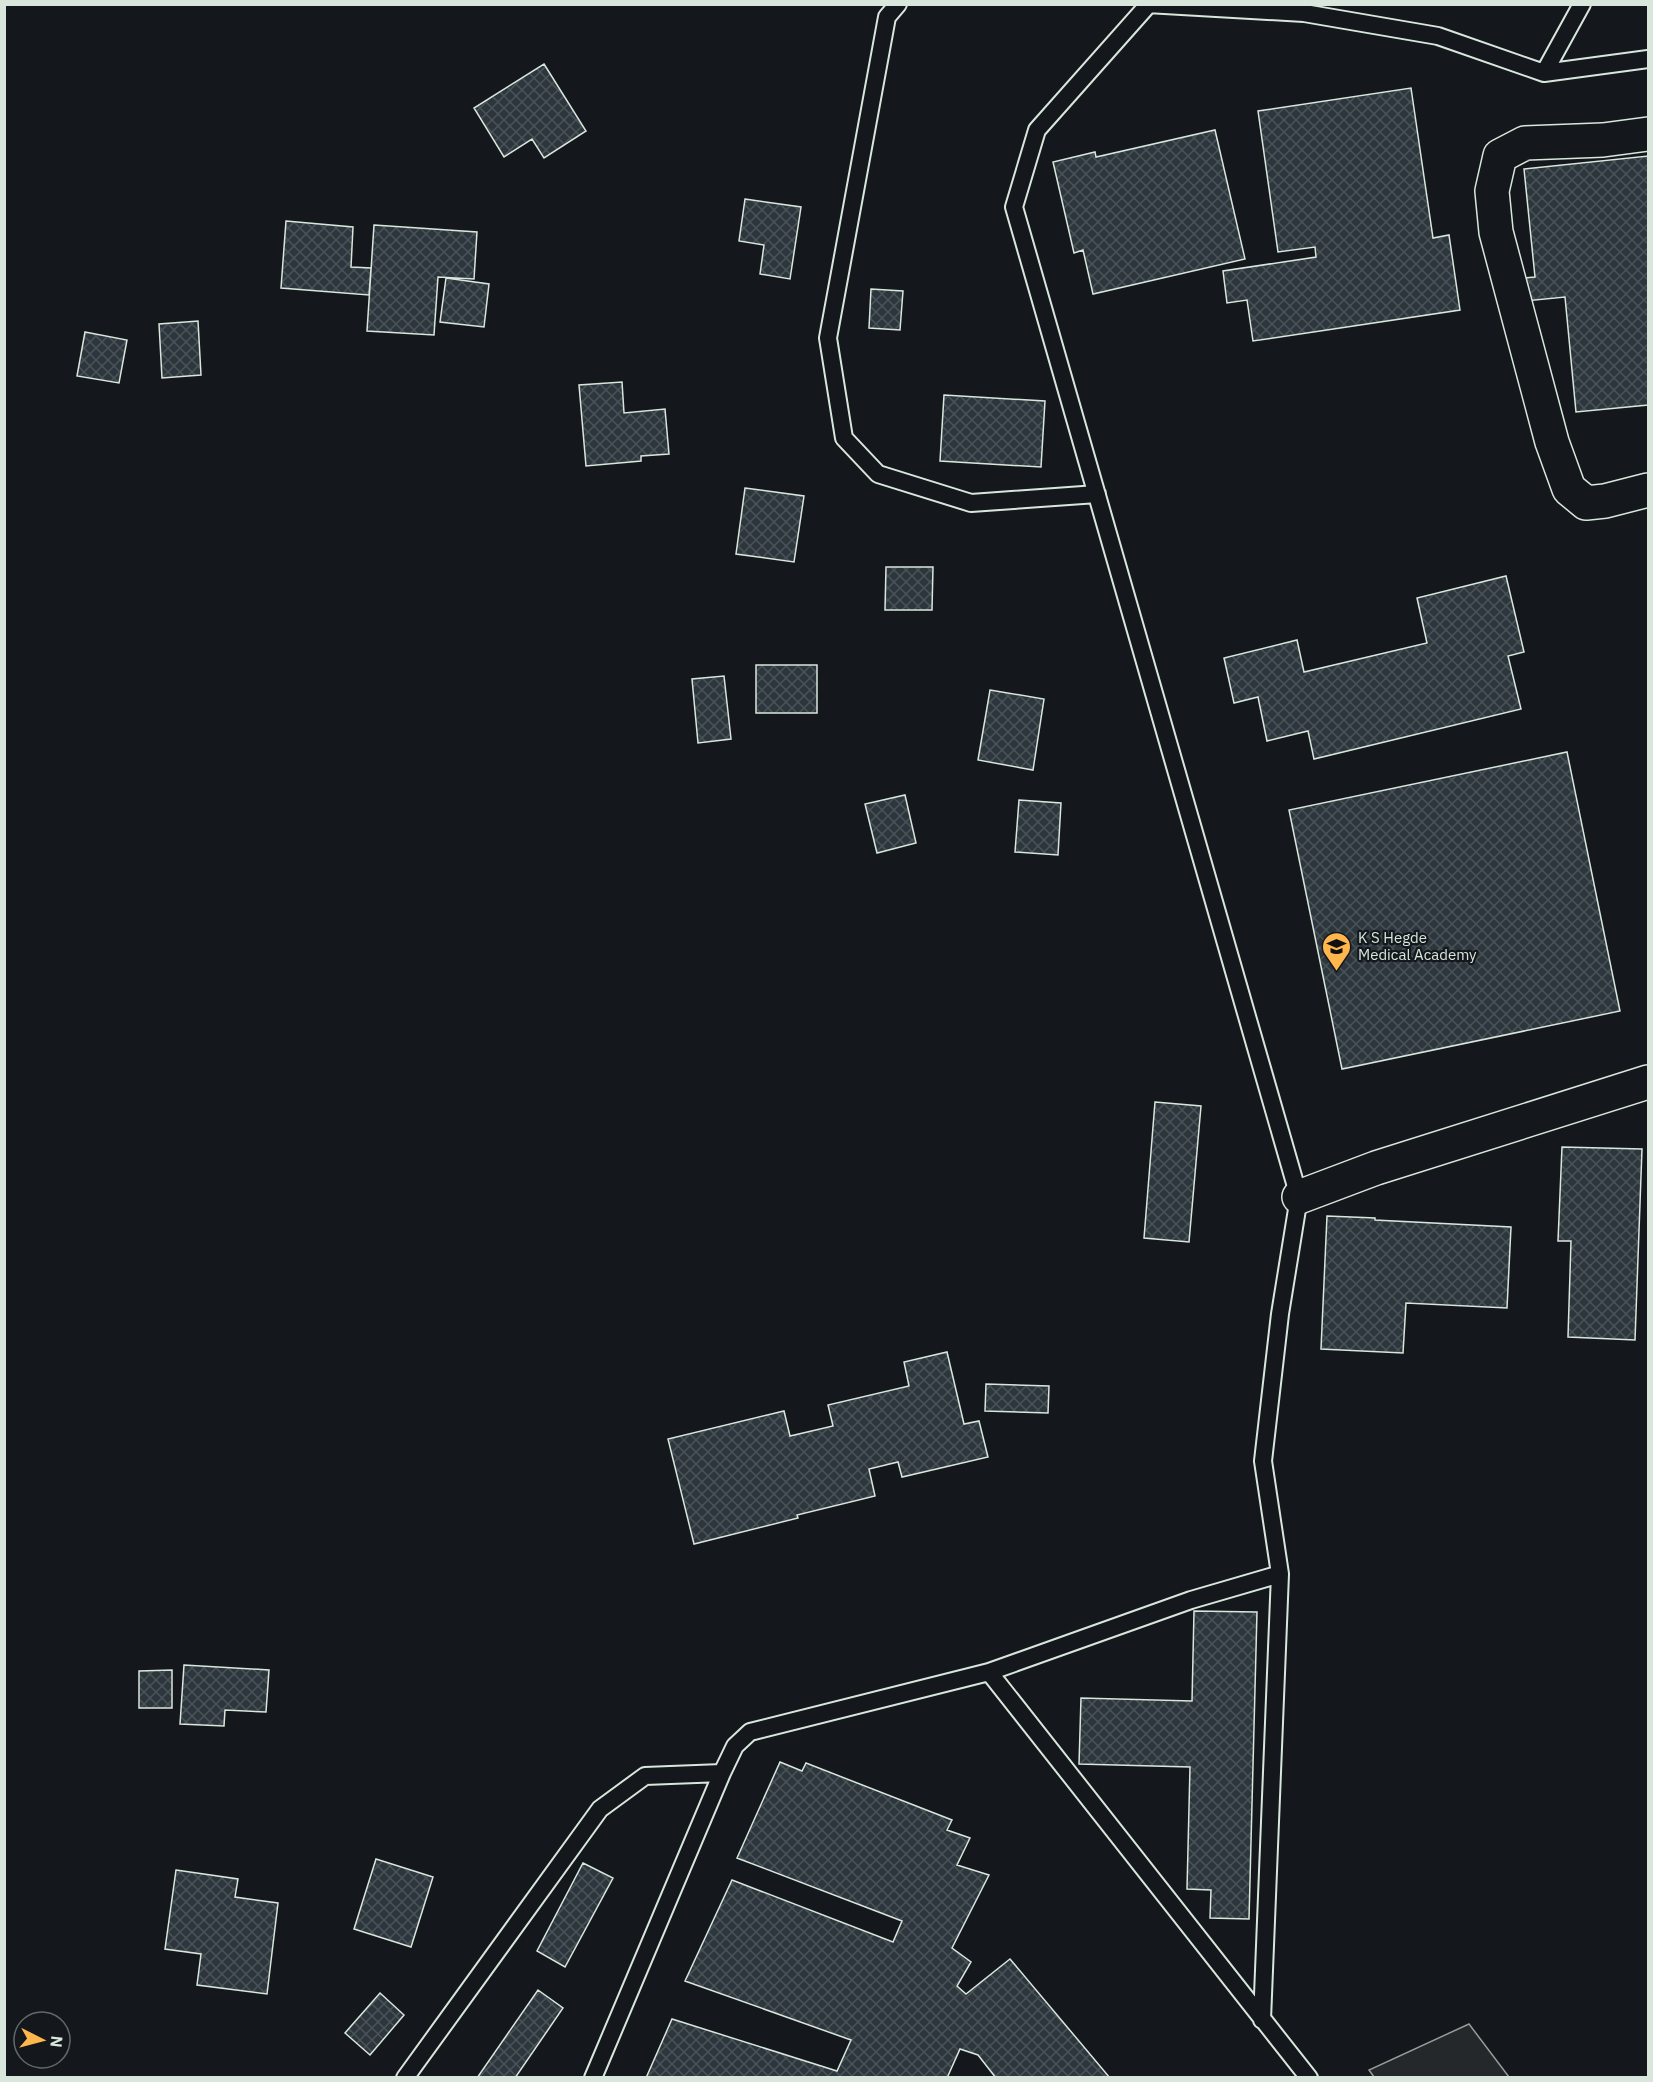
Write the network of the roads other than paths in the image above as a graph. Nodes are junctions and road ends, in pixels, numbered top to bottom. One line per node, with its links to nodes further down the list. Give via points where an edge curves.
1 (898, 4): 8 (lane, via 887,17 828,338 844,438 878,474 971,503)
2 (1147, 4): 5 (lane, via 1304,13 1438,36); 8 (lane, via 1037,130 1014,207)
3 (1582, 4): 5 (lane)
4 (1648, 59): 5 (lane)
5 (1544, 74)
6 (1648, 134): 7 (street, via 1525,143 1500,156 1492,191 1496,232 1552,442 1569,489 1586,502)
7 (1648, 490)
8 (1097, 494): 10 (lane)
9 (1648, 1082): 10 (street, via 1376,1168)
10 (1299, 1197): 11 (lane, via 1280,1314 1263,1461)
11 (1280, 1574): 12 (lane, via 1191,1600); 14 (lane)
12 (989, 1672): 13 (lane, via 750,1732 735,1746); 14 (lane)
13 (722, 1773): 15 (lane, via 645,1776 600,1809); 16 (lane)
14 (1262, 2020): 17 (lane)
15 (405, 2078)
16 (593, 2078)
17 (1309, 2078)

